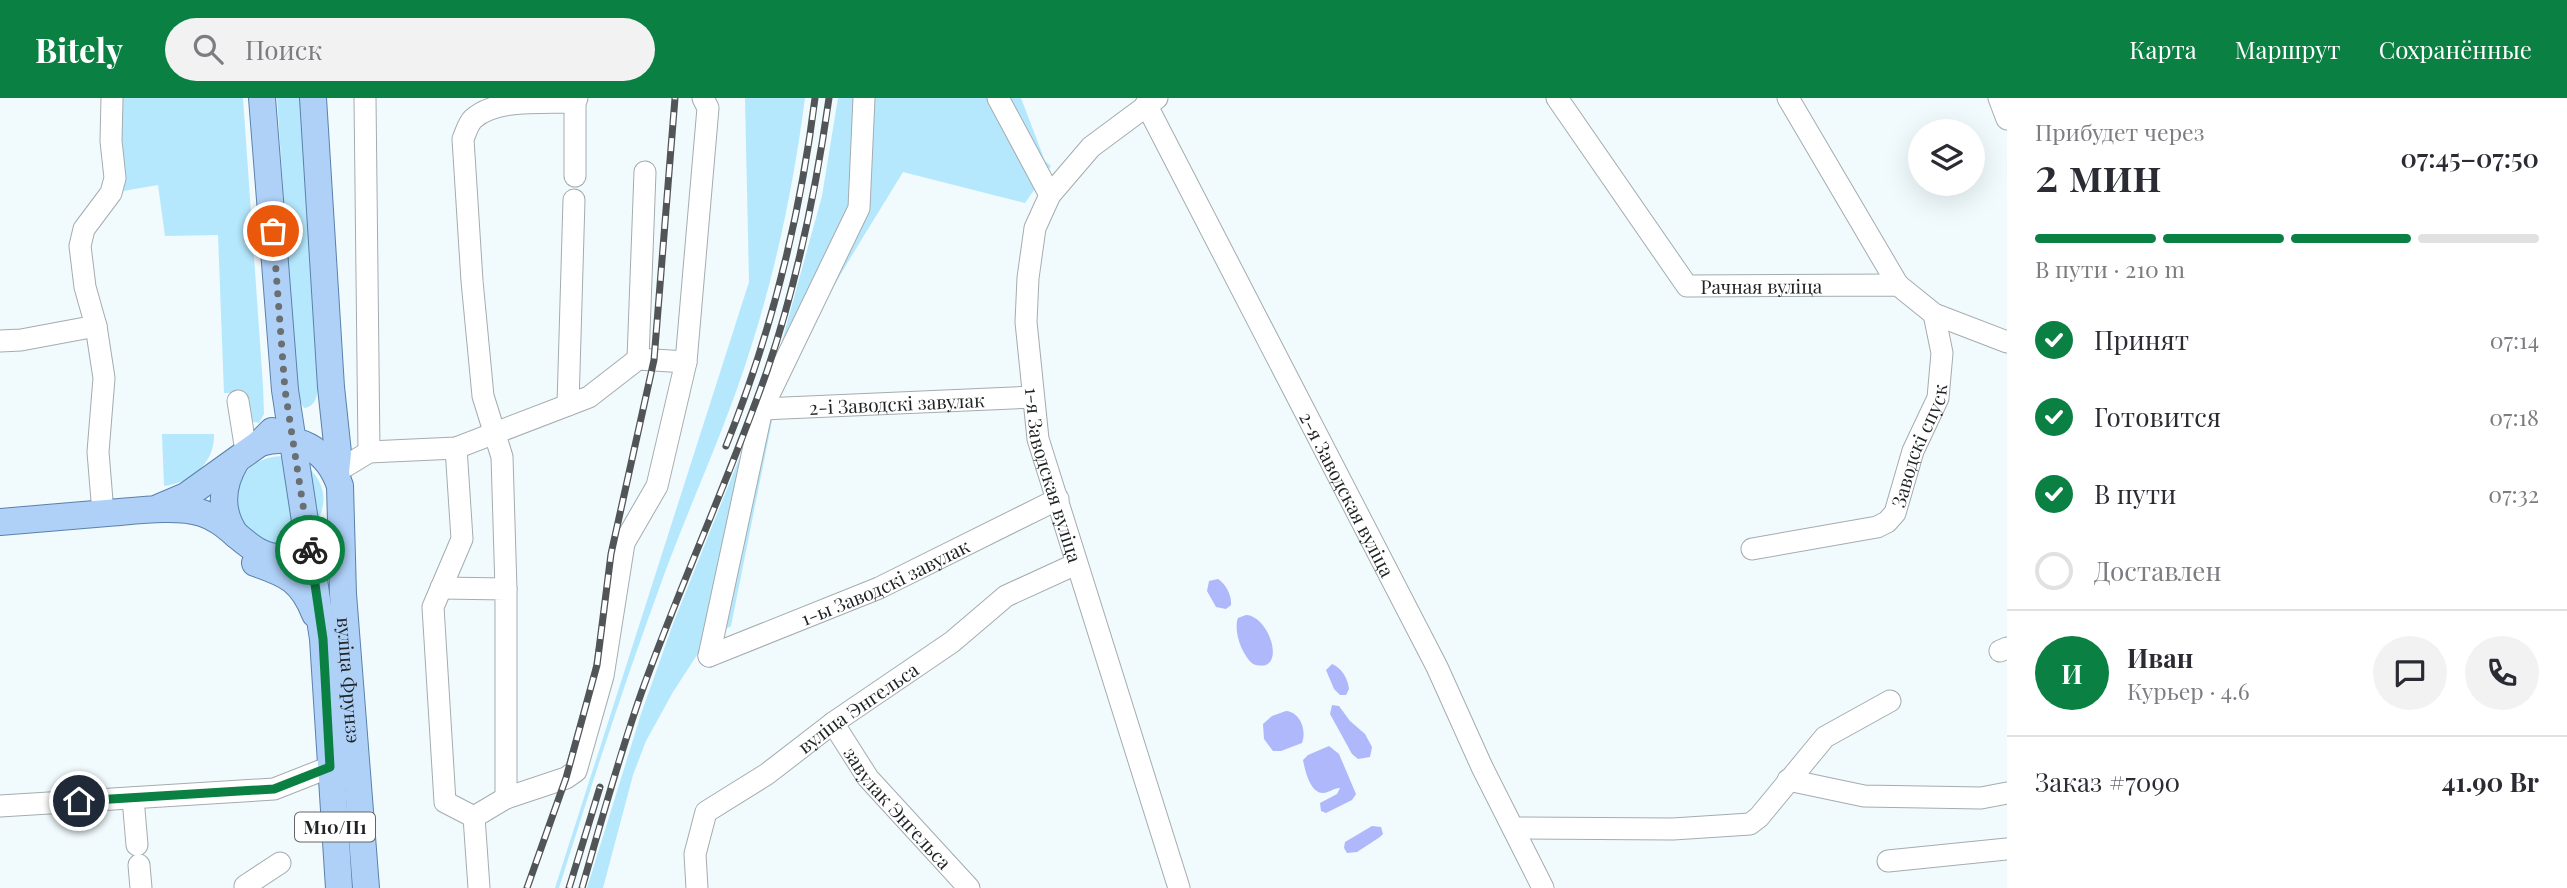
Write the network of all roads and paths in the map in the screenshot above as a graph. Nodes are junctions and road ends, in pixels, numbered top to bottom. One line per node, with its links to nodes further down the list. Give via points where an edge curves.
1 (112, 98): 20 (street, via 115,178 111,193 84,229 79,246)
2 (262, 98): 25 (main road, вуліца Фрунзэ)
3 (313, 98): 35 (main road, вуліца Фрунзэ)
4 (365, 98): 34 (street)
5 (703, 98): 24 (street, via 708,108)
6 (864, 98): 29 (street, via 859,208)
7 (998, 98): 16 (street)
8 (1557, 98): 18 (street, Рачная вуліца, via 1687,286)
9 (1788, 98): 18 (street)
10 (1999, 98): 13 (street)
11 (576, 100): 15 (street); 30 (street, via 504,103 484,109 471,121 463,139 483,397)
12 (1151, 101): 16 (street, 1-я Заводская вуліца, via 1091,147); 57 (street, 2-я Заводская вуліца, via 1437,667)
13 (2007, 119)
14 (645, 172): 23 (street)
15 (575, 176)
16 (1050, 195): 26 (street, 1-я Заводская вуліца, via 1035,229 1028,278 1026,322)
17 (573, 201): 28 (street)
18 (1898, 285): 19 (street)
19 (1934, 314): 22 (street); 42 (street, Заводскі спуск, via 1942,353 1938,398 1913,451 1895,513 1877,527)
20 (96, 326): 21 (street); 38 (street, via 104,378 98,452)
21 (0, 341)
22 (2007, 342)
23 (638, 359): 24 (street); 28 (street, via 589,397)
24 (686, 362): 54 (street, via 657,486 624,543 603,676 576,771)
25 (285, 390): 31 (main road, вуліца Фрунзэ / М10/П1); 33 (main road, via 279,420)
26 (1033, 397): 29 (street, 2-і Заводскі завулак); 36 (street, 1-я Заводская вуліца, via 1038,439)
27 (238, 401): 33 (street)
28 (568, 405): 30 (street)
29 (762, 409): 36 (street, 1-ы Заводскі завулак, via 709,656 879,588)
30 (495, 433): 32 (street); 46 (street, via 502,457)
31 (292, 440): 33 (main road, via 281,439); 35 (main road, via 310,446); 43 (main road, вуліца Фрунзэ / М10/П1)
32 (456, 448): 34 (street); 45 (street, via 461,539)
33 (248, 451): 37 (main road); 41 (main road, via 228,475 223,492 229,526)
34 (369, 452): 35 (street)
35 (336, 472): 39 (main road, вуліца Фрунзэ, via 341,485)
36 (1058, 499): 44 (street, 1-я Заводская вуліца)
37 (166, 510): 38 (main road); 41 (main road, via 206,514); 47 (main road, вуліца Фрунзэ / М10/П1, via 209,527 243,557 294,580 308,596)
38 (103, 513): 40 (main road)
39 (340, 513): 43 (main road, via 329,535); 64 (main road, вуліца Фрунзэ / М10/П1)
40 (0, 522)
41 (239, 540): 43 (main road, via 270,557)
42 (1752, 549)
43 (311, 551): 47 (main road, вуліца Фрунзэ / М10/П1)
44 (1076, 564): 49 (street, вуліца Энгельса, via 1006,596 952,642); 68 (street, 1-я Заводская вуліца)
45 (441, 588): 46 (street); 56 (street, via 433,607 445,802)
46 (506, 589): 54 (street)
47 (323, 639): 50 (main road, вуліца Фрунзэ / М10/П1)
48 (1890, 701): 51 (street, via 1825,737)
49 (833, 723): 66 (street, вуліца Энгельса, via 767,774 706,812 695,854); 67 (street, завулак Энгельса, via 868,778)
50 (330, 767): 53 (street, via 274,789); 63 (main road, вуліца Фрунзэ / М10/П1)
51 (1788, 780): 52 (street, via 1864,796 1981,798); 57 (street, via 1750,824 1673,829)
52 (2007, 793)
53 (132, 798): 55 (street); 62 (street)
54 (506, 798): 56 (street)
55 (0, 806)
56 (474, 817): 65 (street)
57 (1513, 828): 69 (street, 2-я Заводская вуліца)
58 (2007, 849): 59 (street)
59 (1888, 861)
60 (280, 863): 61 (street)
61 (246, 886)
62 (141, 888)
63 (339, 888)
64 (366, 888)
65 (479, 888)
66 (697, 888)
67 (969, 888)
68 (1179, 888)
69 (1543, 888)

